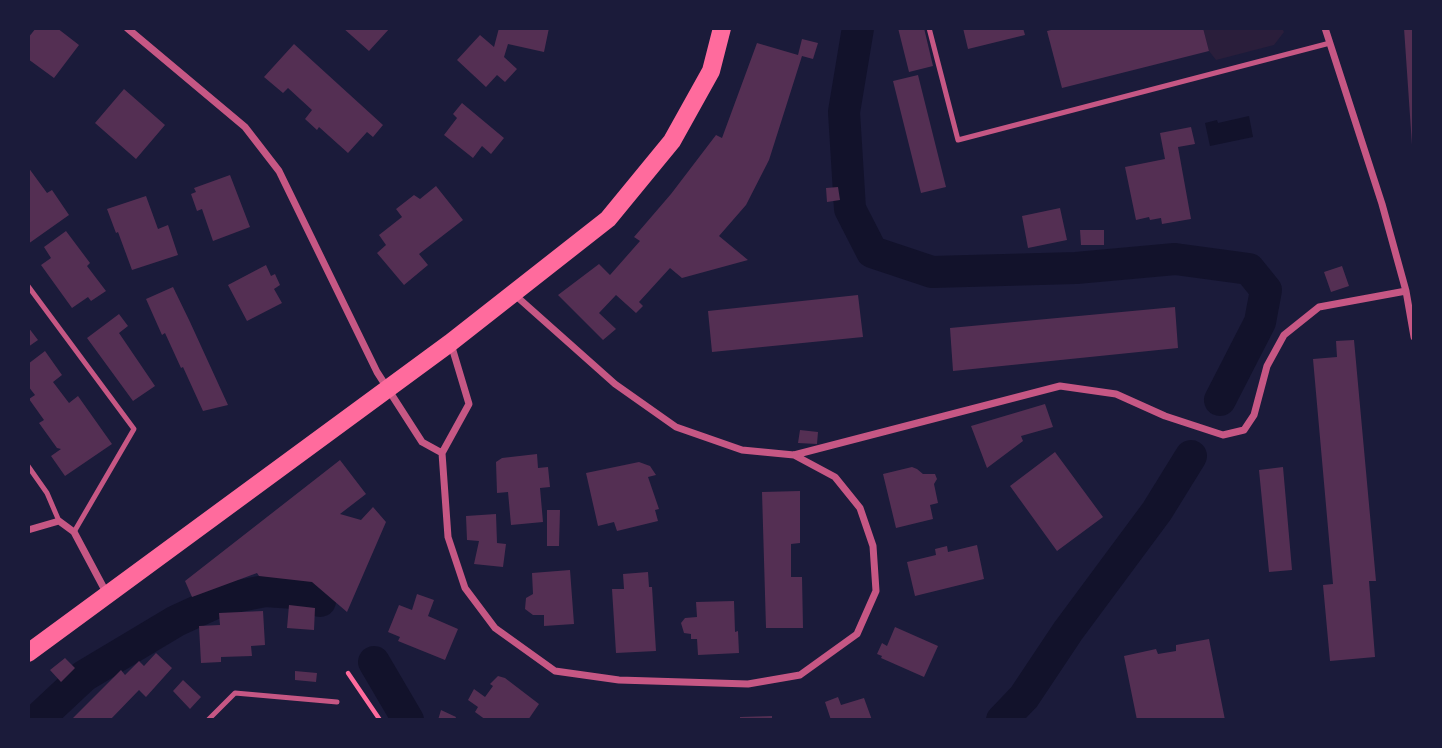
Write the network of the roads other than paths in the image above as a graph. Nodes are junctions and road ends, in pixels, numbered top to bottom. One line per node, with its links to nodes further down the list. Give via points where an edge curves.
1 (127, 28): 11 (street, via 246,127 279,171)
2 (722, 28): 8 (main road, via 711,71 672,141 608,219)
3 (929, 28): 5 (lane, via 958,140)
4 (1325, 28): 5 (street)
5 (1330, 43): 7 (street)
6 (28, 286): 17 (lane, via 134,429)
7 (1406, 291): 9 (street); 13 (street, via 1320,307 1284,335 1267,366 1254,415 1244,430 1223,435 1116,394 1060,386)
8 (514, 294): 10 (main road); 13 (street, via 615,384 676,427 742,450)
9 (1414, 337)
10 (450, 343): 11 (main road); 12 (street, via 470,404)
11 (387, 388): 12 (street, via 422,443); 18 (main road)
12 (442, 453): 13 (street, via 448,537 465,588 495,628 555,671 619,680 748,684 800,675 858,634 876,591 873,546 860,508 835,477)
13 (794, 455)
14 (28, 466): 15 (lane, via 47,492)
15 (59, 521): 16 (street); 17 (street)
16 (28, 530)
17 (74, 532): 18 (street)
18 (107, 594): 19 (main road)
19 (28, 653)
20 (337, 702): 21 (lane, via 235,693)
21 (208, 720)

